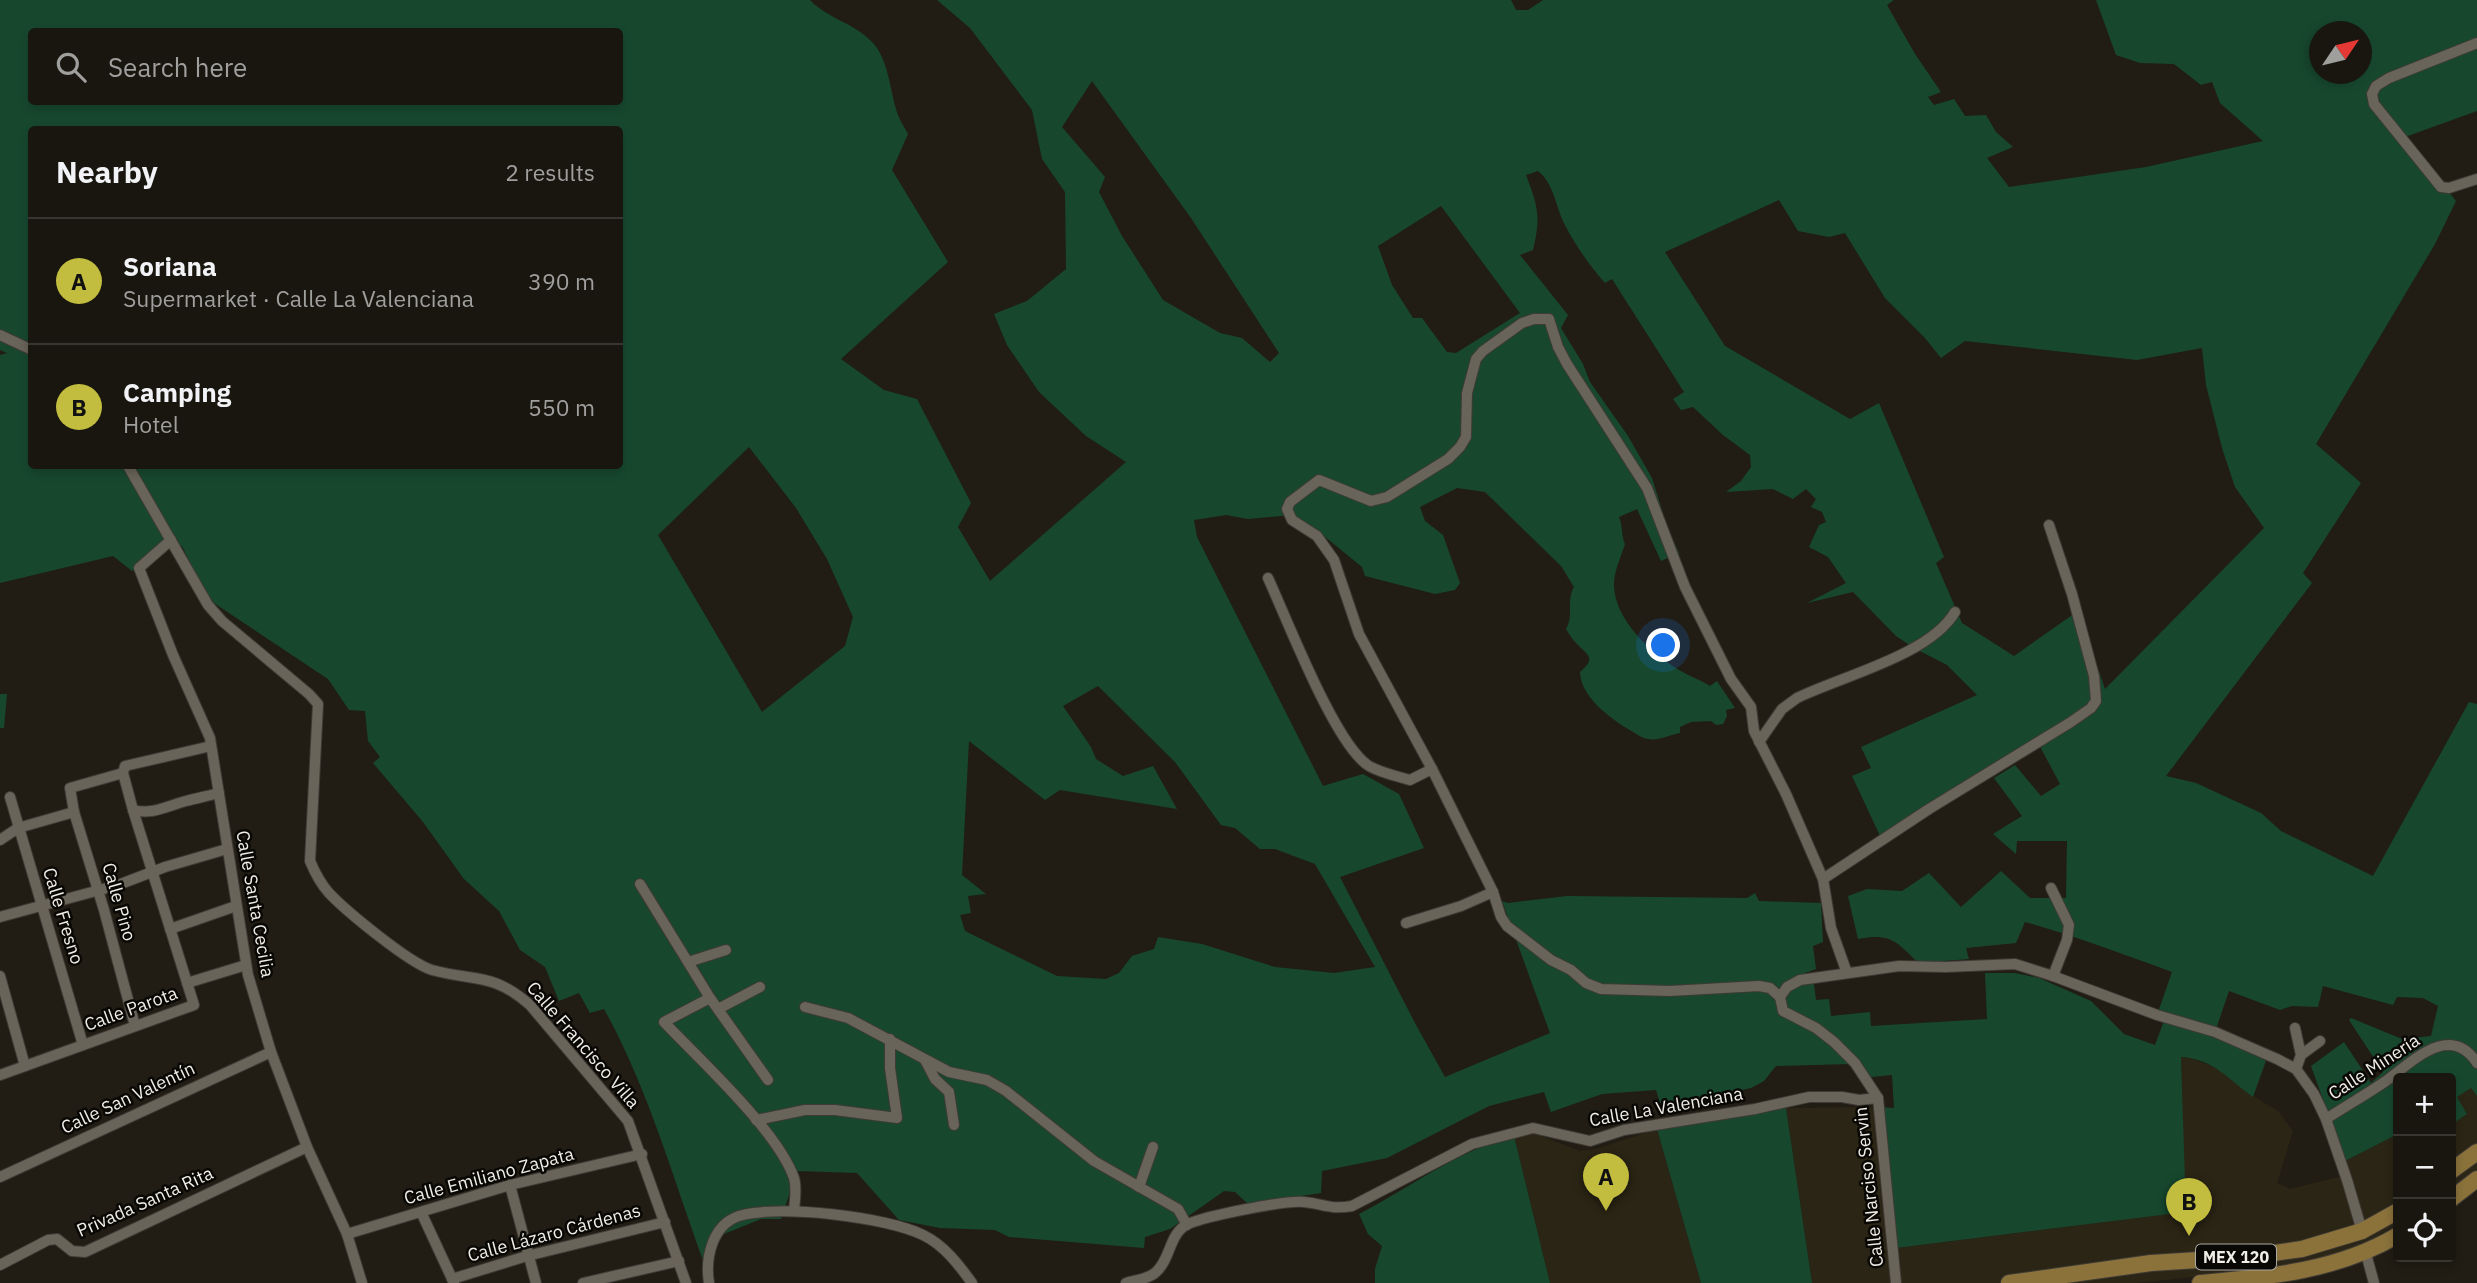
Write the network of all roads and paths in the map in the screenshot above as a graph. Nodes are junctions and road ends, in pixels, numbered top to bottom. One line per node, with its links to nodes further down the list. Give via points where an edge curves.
1 (2477, 43): 2 (street, via 2389,78 2372,94 2382,117 2441,187)
2 (2477, 179)
3 (0, 335): 4 (street)
4 (28, 348)
5 (130, 469): 7 (street, Calle Francisco Villa)
6 (2049, 525): 22 (street, via 2094,676 2096,701 2071,722)
7 (171, 540): 11 (street, Calle Santa Cecilia, via 139,568); 64 (street, Calle Francisco Villa, via 222,621 318,704 310,861 330,894 403,954 430,969 493,981 513,990 628,1121)
8 (1268, 578): 12 (street, via 1353,752 1370,766 1410,780)
9 (1955, 612): 10 (street, via 1949,623 1902,655 1797,698 1782,709)
10 (1759, 742): 12 (street, via 1751,707 1731,679 1685,587 1647,488 1567,364 1549,319 1534,319 1522,323 1476,359 1467,393 1465,437 1448,459 1387,497 1371,501 1319,481 1287,509 1292,520 1317,536 1334,560 1359,634); 22 (street)
11 (211, 746): 13 (street, via 125,766); 14 (street, Calle Santa Cecilia)
12 (1432, 769): 26 (street)
13 (123, 773): 16 (street, Calle Pino, via 70,788); 17 (street)
14 (219, 793): 17 (street); 20 (street, Calle Santa Cecilia)
15 (10, 797): 18 (street, Calle Fresno)
16 (74, 812): 18 (street); 25 (street, Calle Pino)
17 (141, 814): 21 (street)
18 (18, 828): 19 (street); 27 (street, Calle Fresno)
19 (0, 840)
20 (226, 849): 21 (street); 28 (street, Calle Santa Cecilia)
21 (152, 872): 25 (street); 31 (street)
22 (1823, 879): 35 (street, via 1831,928)
23 (640, 884): 33 (street)
24 (2051, 888): 37 (street, via 2069,925)
25 (99, 890): 27 (street); 44 (street, Calle Pino)
26 (1493, 892): 30 (street); 40 (street, via 1507,926 1601,989 1759,986)
27 (42, 905): 29 (street); 48 (street, Calle Fresno)
28 (236, 906): 31 (street); 34 (street, Calle Santa Cecilia)
29 (0, 917)
30 (1406, 923)
31 (170, 929): 38 (street)
32 (726, 950): 33 (street)
33 (688, 962): 41 (street)
34 (246, 965): 38 (street, Calle Parota); 49 (street, Calle Santa Cecilia)
35 (1847, 973): 37 (street, via 1899,966 2015,964); 40 (street, via 1800,980)
36 (0, 976): 53 (street)
37 (2053, 976): 54 (street, via 2215,1032)
38 (187, 983): 44 (street, Calle Parota, via 194,1005)
39 (760, 987): 43 (street)
40 (1780, 997): 57 (street, Calle Narciso Servin, via 1783,1011 1816,1028 1855,1063)
41 (710, 998): 43 (street); 59 (street, via 664,1022)
42 (804, 1007): 46 (street, via 848,1018)
43 (718, 1009): 56 (street)
44 (135, 1026): 48 (street, Calle Parota)
45 (2295, 1028): 50 (street)
46 (890, 1038): 51 (street); 59 (street, via 897,1118 805,1110)
47 (2320, 1041): 50 (street)
48 (83, 1045): 53 (street, Calle Parota)
49 (271, 1052): 61 (street, Calle Santa Cecilia); 66 (street, Calle San Valentín)
50 (2301, 1055): 54 (street)
51 (925, 1060): 60 (street, via 948,1091); 69 (street, via 1006,1091 1094,1161)
52 (2477, 1063): 58 (street, Calle Minería, via 2459,1045 2434,1048)
53 (25, 1066): 55 (street, Calle Parota)
54 (2296, 1069): 58 (street)
55 (0, 1075)
56 (768, 1080)
57 (1878, 1098): 75 (street, Calle La Valenciana, via 1809,1097 1624,1130 1590,1141 1533,1128 1472,1144 1352,1206 1336,1209 1303,1202); 92 (street, Calle Narciso Servin)
58 (2326, 1119): 76 (street)
59 (756, 1120): 71 (street, via 794,1178)
60 (954, 1125)
61 (307, 1147): 77 (street, Calle Santa Cecilia); 82 (street, Privada Santa Rita, via 85,1252 72,1251 57,1239 48,1240)
62 (1153, 1147): 69 (street)
63 (2477, 1152): 65 (main road)
64 (642, 1154): 68 (street, Calle Emiliano Zapata); 74 (street, Calle Francisco Villa)
65 (2456, 1167)
66 (0, 1177)
67 (2477, 1179): 70 (main road)
68 (510, 1185): 72 (street, Calle Emiliano Zapata); 80 (street)
69 (1139, 1187): 75 (street, via 1178,1209)
70 (2456, 1195)
71 (794, 1210): 89 (street, via 739,1216 723,1226 713,1239); 90 (street, via 875,1220 923,1235 955,1259)
72 (421, 1212): 77 (street, Calle Emiliano Zapata); 84 (street)
73 (2393, 1214): 76 (main road, MEX 120)
74 (665, 1222): 80 (street, Calle Lázaro Cárdenas); 81 (street, Calle Francisco Villa)
75 (1187, 1225): 91 (street, via 1174,1237 1155,1273)
76 (2362, 1231): 83 (main road, MEX 120, via 2302,1250 2151,1264)
77 (347, 1234): 85 (street, Calle Santa Cecilia)
78 (2393, 1237): 79 (main road, MEX 120)
79 (2365, 1250): 94 (main road, MEX 120, via 2300,1271); 95 (street)
80 (527, 1256): 84 (street, Calle Lázaro Cárdenas); 86 (street)
81 (679, 1261): 87 (street); 88 (street, Calle Francisco Villa)
82 (0, 1265)
83 (2068, 1279): 93 (main road, MEX 120)
84 (453, 1281)
85 (362, 1283)
86 (536, 1283)
87 (583, 1283)
88 (686, 1283)
89 (709, 1283)
90 (972, 1283)
91 (1126, 1283)
92 (1896, 1283)
93 (2009, 1283)
94 (2200, 1283)
95 (2374, 1283)

